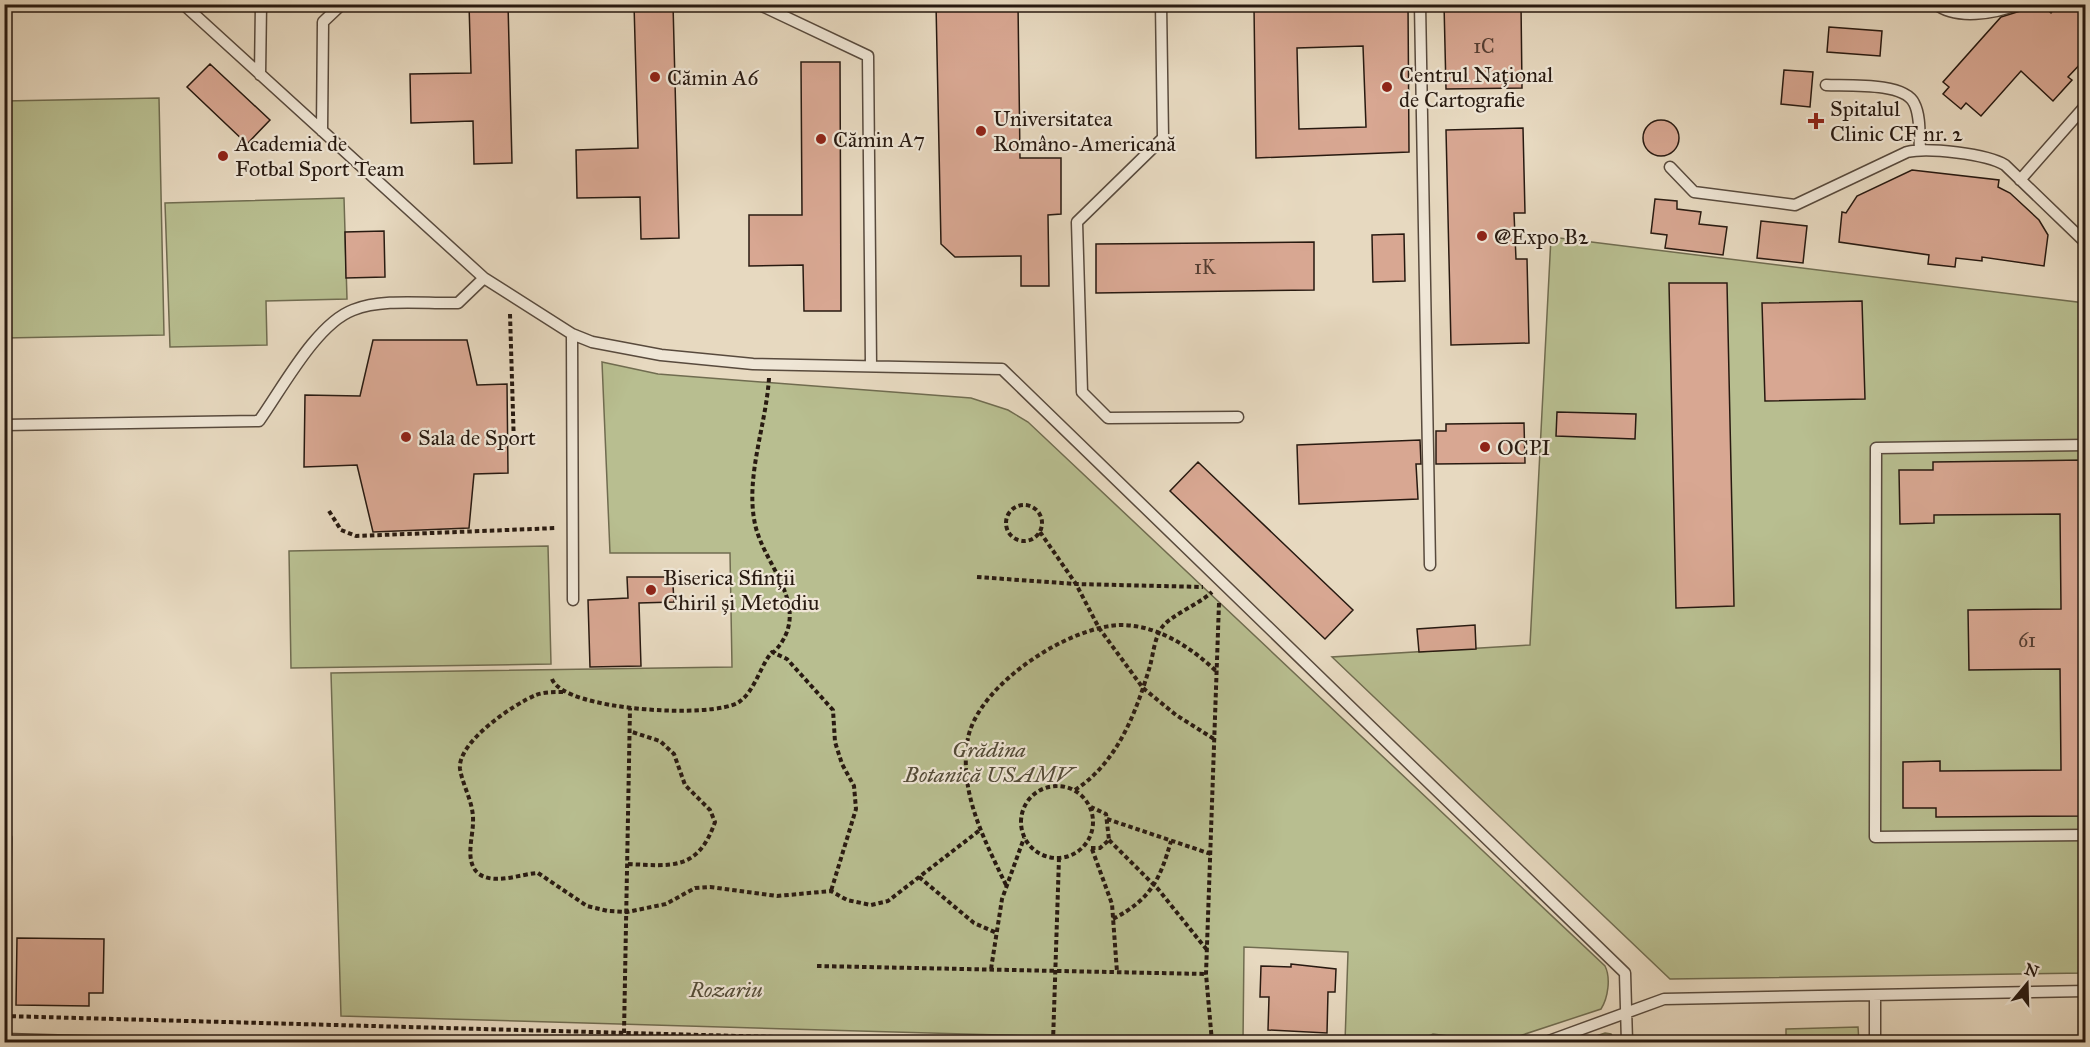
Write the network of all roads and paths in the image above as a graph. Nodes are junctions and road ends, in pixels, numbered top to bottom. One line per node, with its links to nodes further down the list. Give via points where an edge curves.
1 (183, 4): 9 (lane)
2 (261, 4): 9 (lane)
3 (342, 4): 12 (lane, via 323,22)
4 (758, 4): 21 (lane, via 868,56)
5 (1161, 4): 22 (lane, via 1163,138 1077,222 1082,392 1108,418)
6 (1420, 4): 29 (lane)
7 (1936, 4): 8 (lane, via 1954,12 1992,12)
8 (2017, 4)
9 (260, 75): 12 (lane)
10 (1826, 85): 13 (lane, via 1895,89 1909,96 1916,109)
11 (2085, 105): 15 (lane)
12 (322, 131): 17 (lane)
13 (1920, 149): 14 (lane, via 1796,205 1694,192); 15 (lane, via 1992,159)
14 (1670, 167)
15 (2020, 180): 16 (lane)
16 (2085, 243)
17 (484, 278): 18 (lane); 23 (lane, via 458,303 376,305 351,310 336,319 316,337 259,421)
18 (510, 296): 19 (lane); 25 (path)
19 (572, 334): 20 (lane, via 592,342 661,355); 27 (lane)
20 (770, 364): 21 (lane); 36 (path, via 762,438 752,479 755,524 762,547 790,603 788,625)
21 (871, 365): 74 (lane, via 1002,369 1625,974)
22 (1238, 417)
23 (4, 425)
24 (2085, 445): 48 (lane, via 1876,448 1875,837)
25 (514, 446)
26 (329, 511): 27 (path, via 341,530 356,536)
27 (573, 528): 33 (lane)
28 (1040, 532): 28 (path, via 1042,522 1036,510 1023,505 1010,512 1006,526 1013,538 1026,541); 31 (path)
29 (1430, 566)
30 (977, 577): 31 (path)
31 (1076, 584): 32 (path); 34 (path)
32 (1218, 592): 35 (path, via 1162,627); 37 (path)
33 (573, 600)
34 (1099, 628): 35 (path, via 1123,625); 39 (path); 47 (path, via 1067,639 1029,663 1000,687 975,718 965,767)
35 (1159, 634): 37 (path, via 1194,650); 39 (path)
36 (774, 652): 41 (path, via 740,701 722,708); 61 (path, via 787,659 833,710 835,742 854,786 856,809)
37 (1217, 672): 43 (path)
38 (552, 679): 40 (path)
39 (1143, 688): 43 (path, via 1176,716); 44 (path, via 1121,739 1104,765)
40 (563, 692): 41 (path, via 592,703); 62 (path, via 539,694 520,702 483,731 463,753 460,768 474,820 471,861 477,873 485,877 538,873 587,906)
41 (630, 708): 42 (path)
42 (629, 730): 57 (path); 57 (path, via 660,741 674,754 685,785 710,810 715,822 708,842 688,861 673,867)
43 (1214, 740): 55 (path)
44 (1075, 790): 45 (path); 50 (path, via 1053,786 1034,794 1022,812)
45 (1090, 807): 46 (path, via 1103,812); 53 (path, via 1093,830)
46 (1107, 819): 51 (path); 52 (path)
47 (980, 830): 58 (path); 59 (path)
48 (2085, 835)
49 (6, 838): 66 (lane)
50 (1024, 838): 56 (path, via 1036,852); 59 (path)
51 (1109, 840): 54 (path); 60 (path)
52 (1171, 840): 55 (path); 60 (path)
53 (1084, 847): 54 (path); 56 (path, via 1071,856)
54 (1092, 849): 63 (path, via 1108,891)
55 (1210, 854): 65 (path)
56 (1059, 858): 69 (path)
57 (627, 864): 62 (path)
58 (919, 877): 61 (path, via 888,901 871,904 847,900); 64 (path, via 974,923)
59 (1006, 885): 64 (path)
60 (1155, 885): 63 (path, via 1140,903); 65 (path)
61 (831, 891): 62 (path, via 777,896 695,888 666,904)
62 (627, 912): 76 (path)
63 (1113, 920): 70 (path)
64 (996, 933): 68 (path)
65 (1207, 951): 71 (path)
66 (4, 959)
67 (817, 966): 68 (path)
68 (991, 969): 69 (path)
69 (1055, 970): 70 (path); 80 (path)
70 (1117, 972): 71 (path)
71 (1206, 974): 81 (path)
72 (2085, 991): 73 (lane)
73 (1875, 995): 74 (lane, via 1664,999); 84 (lane)
74 (1626, 1014): 82 (lane); 83 (lane)
75 (4, 1016): 76 (path)
76 (624, 1033): 79 (path)
77 (4, 1040): 78 (lane)
78 (112, 1042)
79 (960, 1042)
80 (1053, 1042)
81 (1212, 1042)
82 (1546, 1042)
83 (1626, 1042)
84 (1875, 1042)

